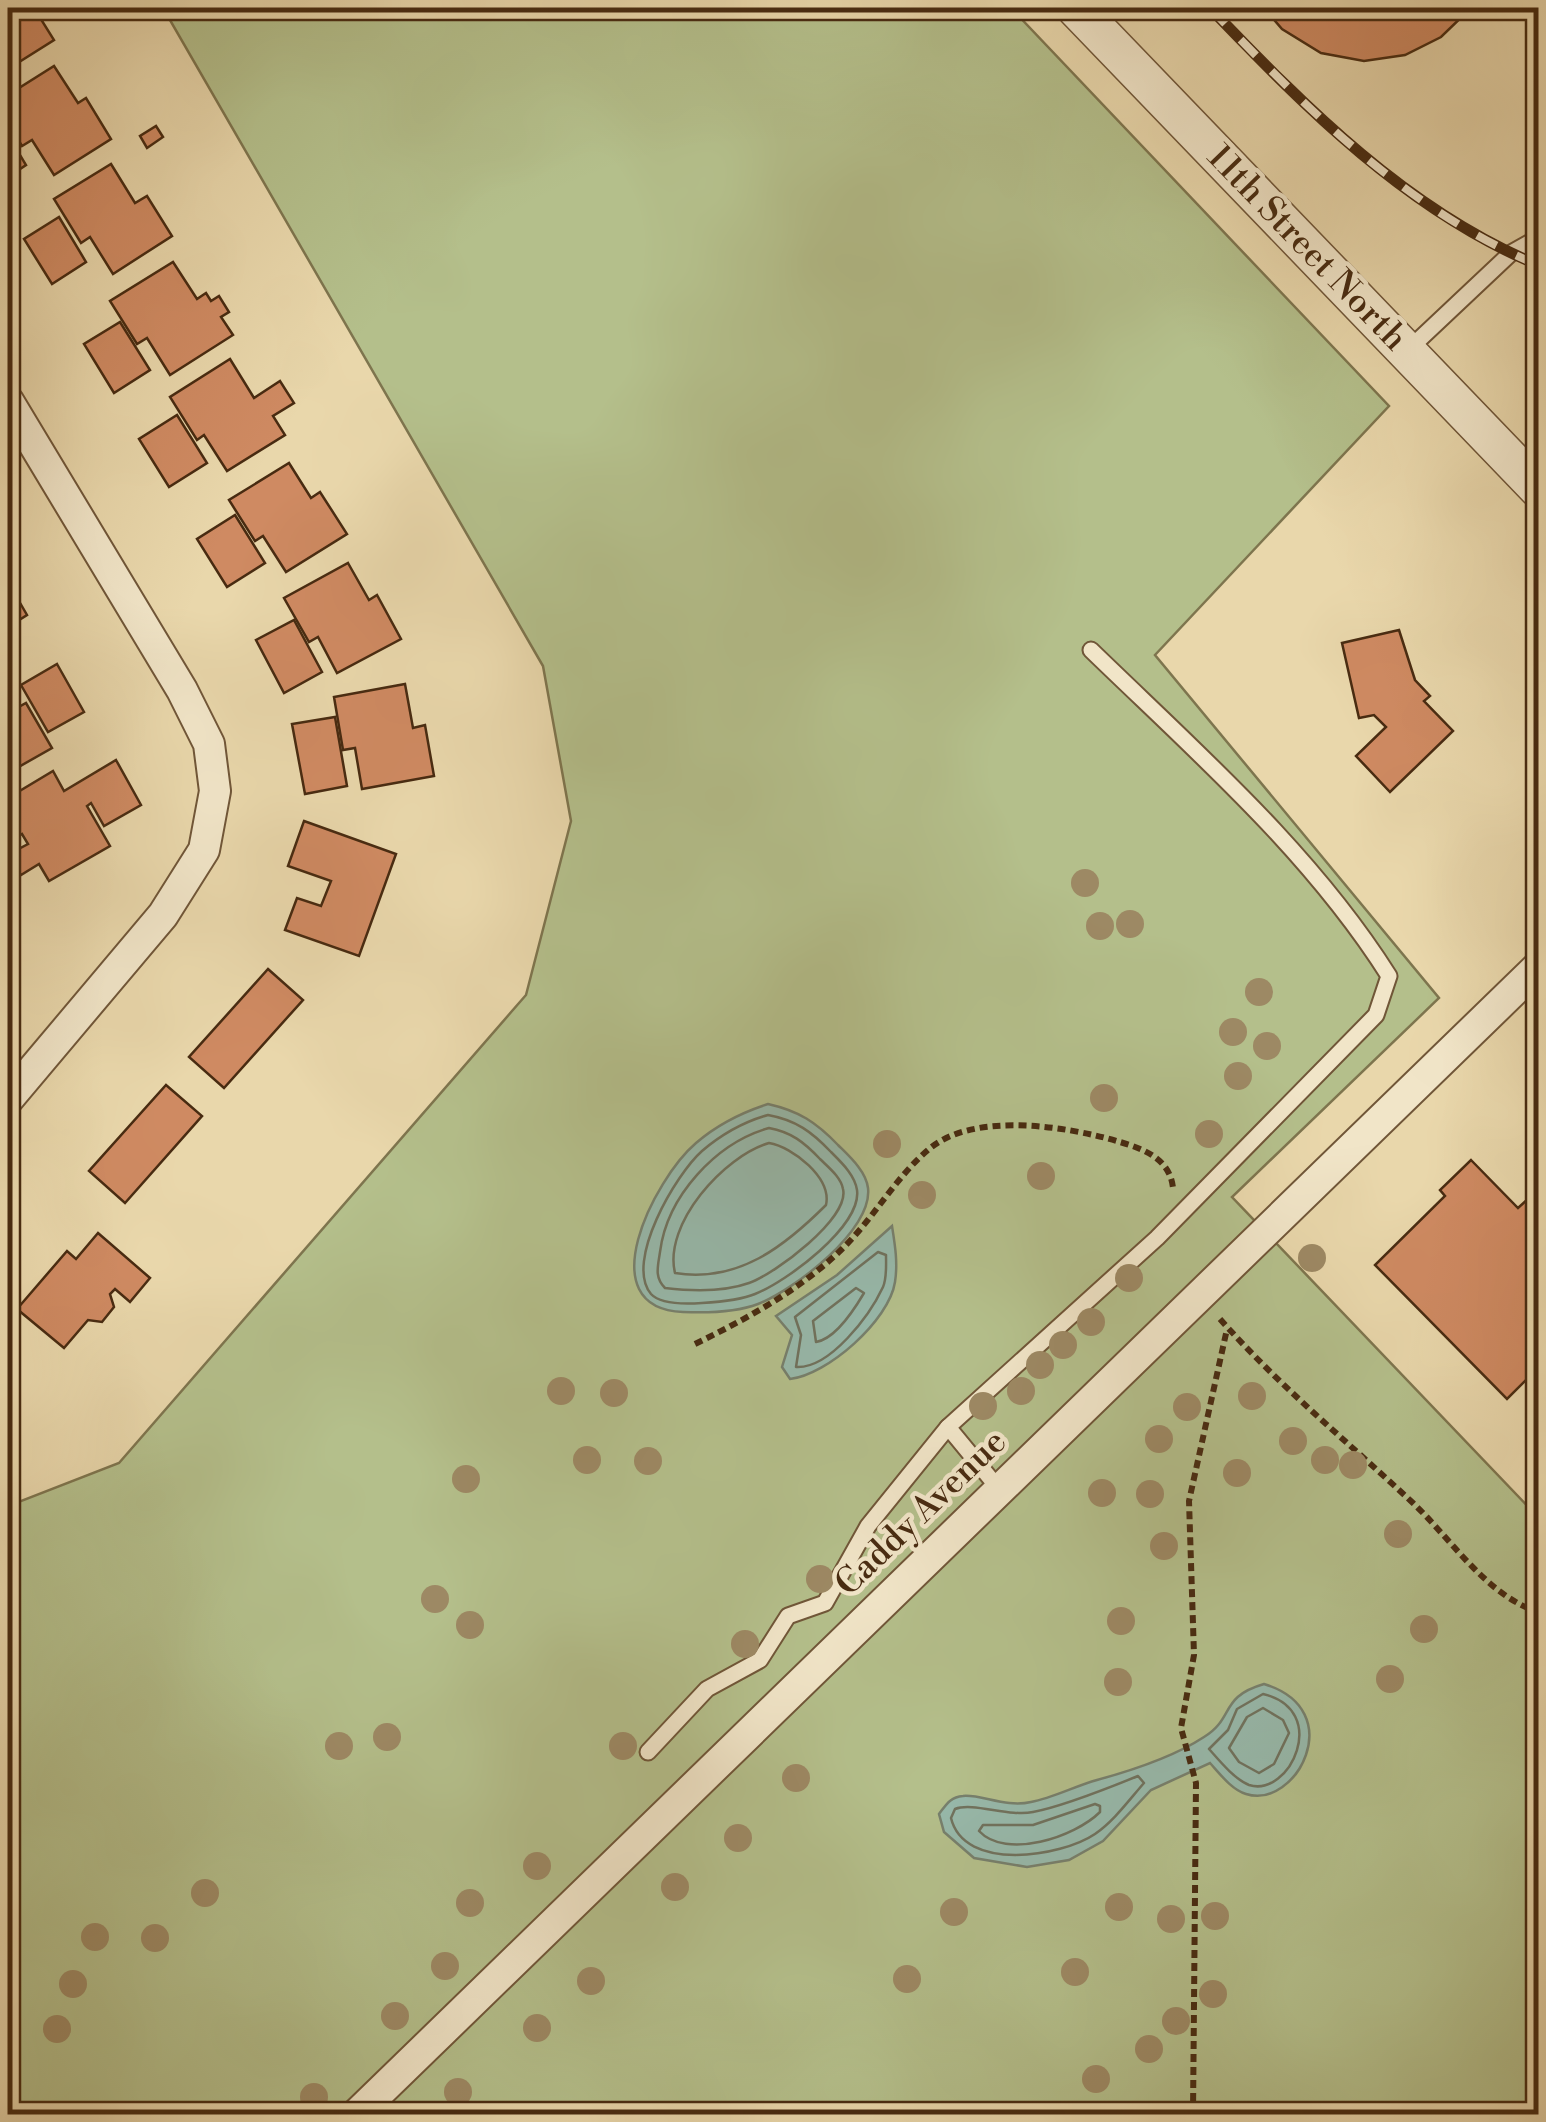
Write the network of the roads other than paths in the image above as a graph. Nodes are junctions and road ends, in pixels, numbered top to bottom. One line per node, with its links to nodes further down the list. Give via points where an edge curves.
1 (1076, 8): 3 (street, 11th Street North)
2 (1538, 238): 3 (lane, via 1511,254)
3 (1407, 352): 5 (street, 11th Street North)
4 (8, 401): 8 (street, via 182,690 209,744 215,791 204,850 163,915)
5 (1538, 488)
6 (1091, 650): 9 (lane, via 1274,830 1331,894 1389,976 1376,1016 1355,1040 1157,1238)
7 (1538, 966): 10 (street, Caddy Avenue)
8 (8, 1099)
9 (948, 1427): 10 (lane); 11 (lane, via 868,1526 824,1603 788,1616 760,1660 707,1689)
10 (998, 1489): 12 (street, Caddy Avenue)
11 (648, 1752)
12 (357, 2114)

